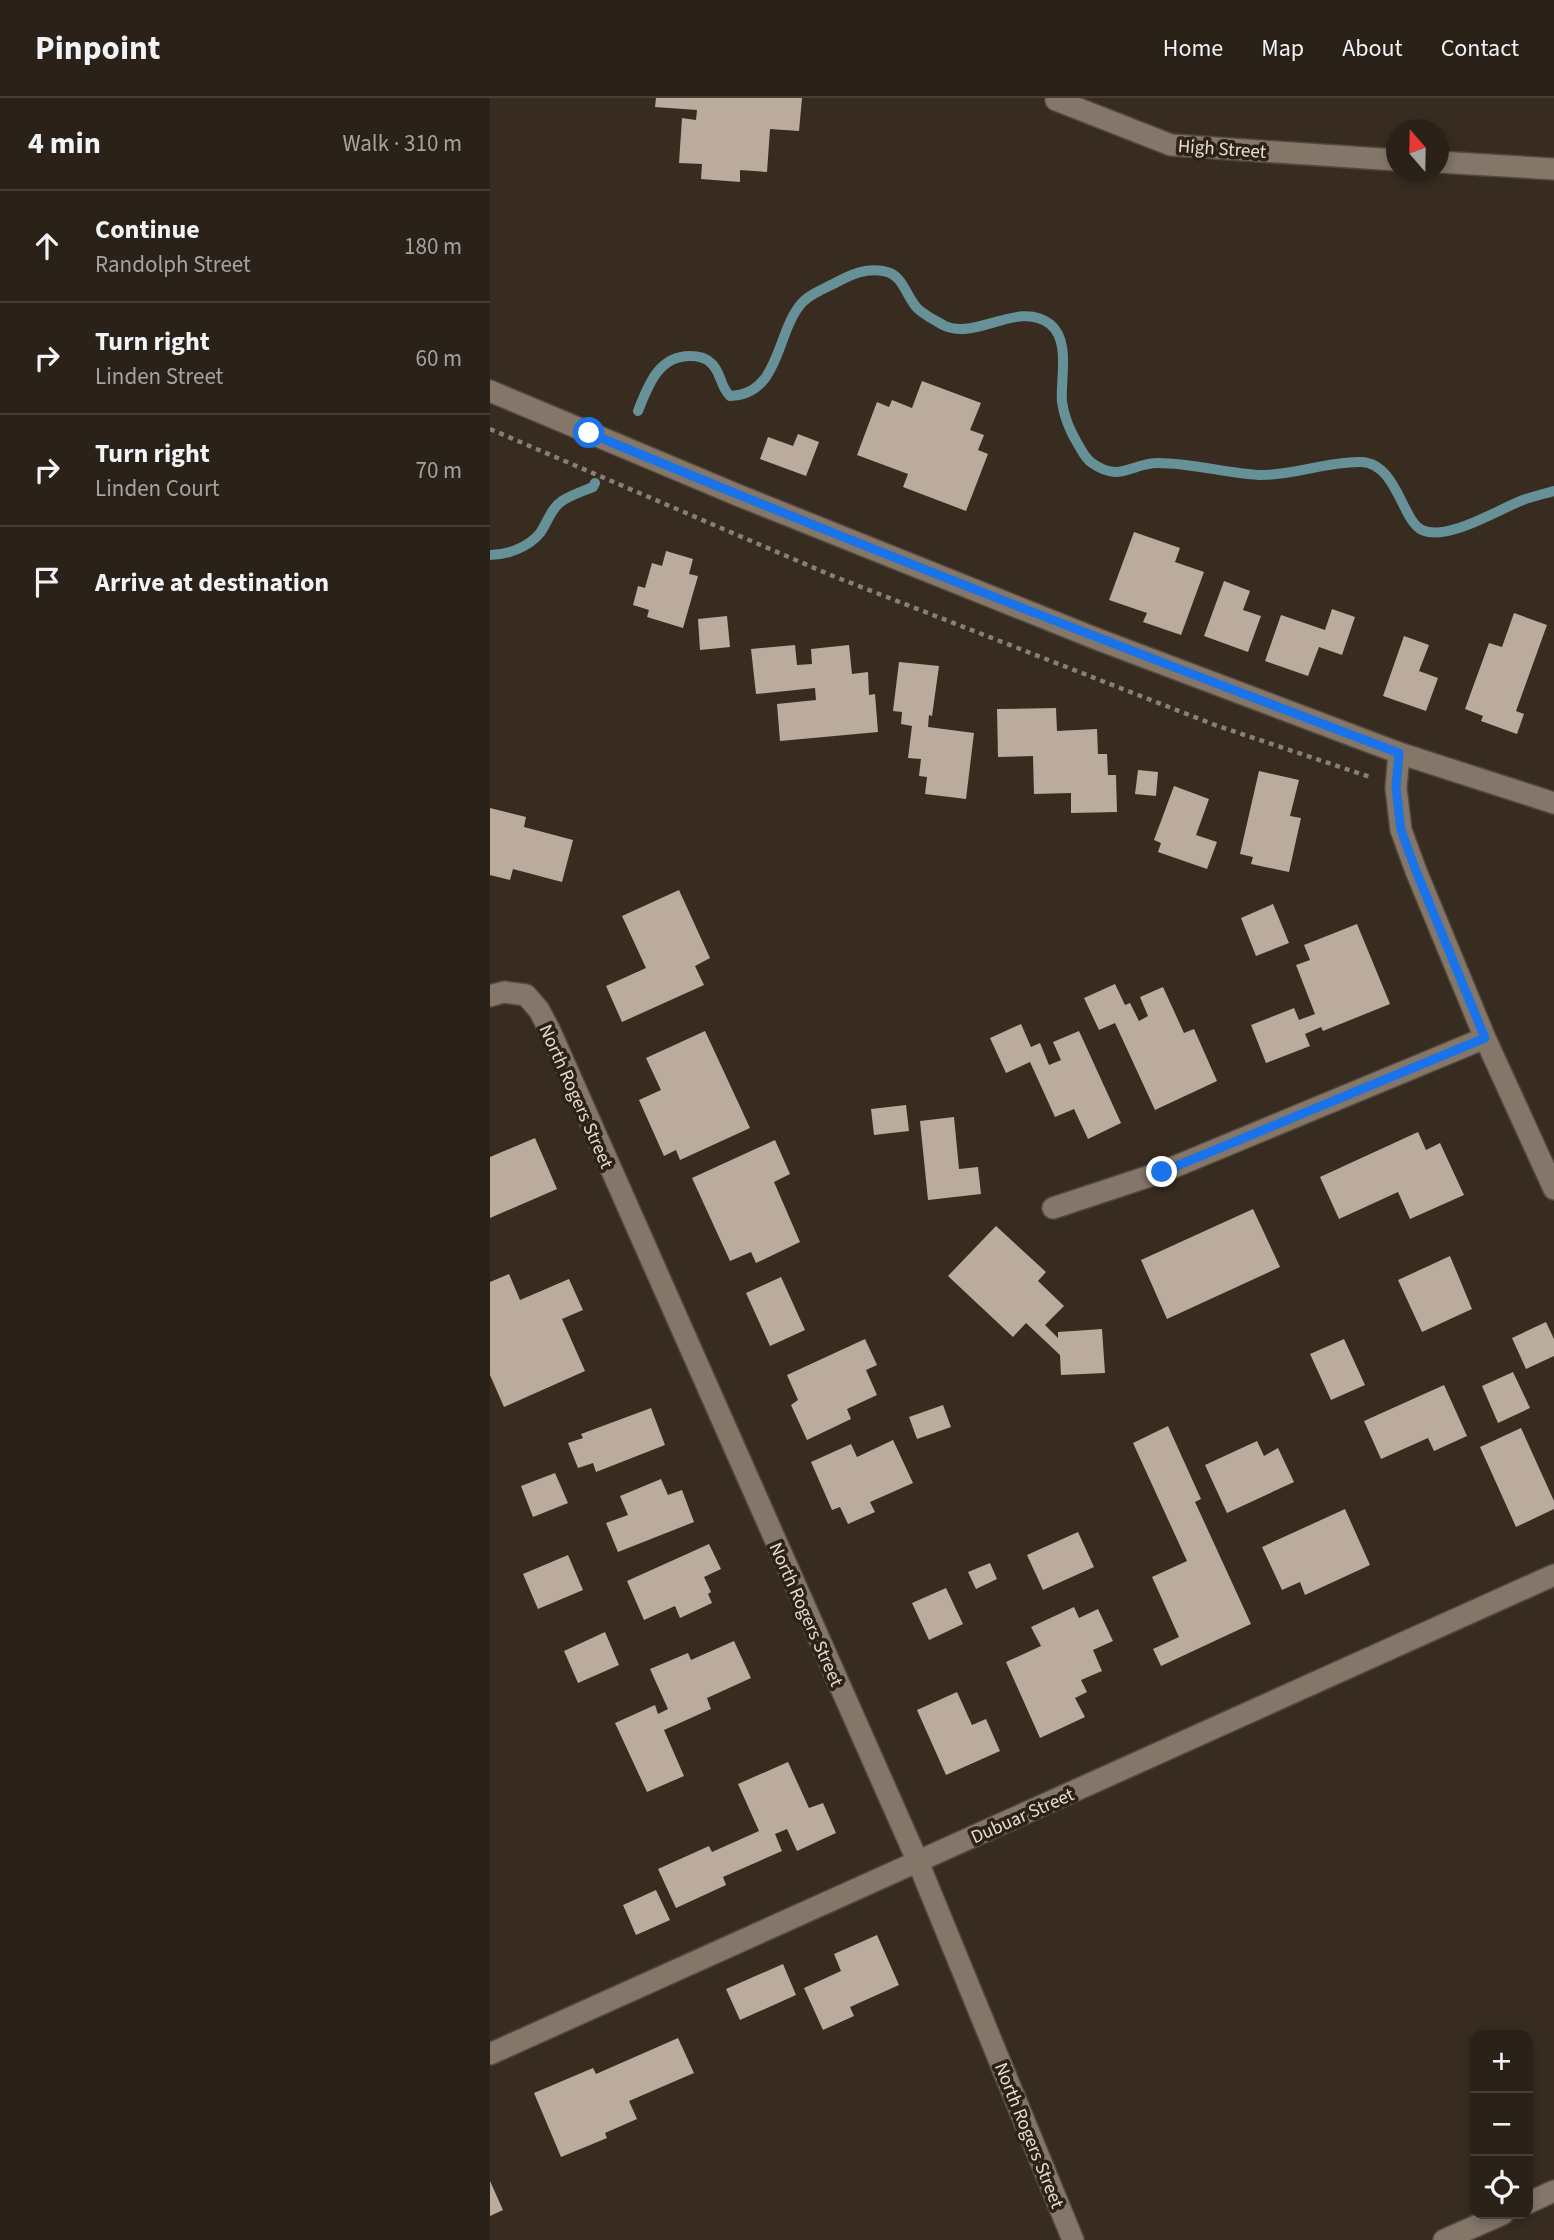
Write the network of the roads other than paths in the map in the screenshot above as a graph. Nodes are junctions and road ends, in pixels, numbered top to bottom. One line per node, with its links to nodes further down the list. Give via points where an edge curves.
1 (1055, 100): 2 (street, High Street, via 1171,145)
2 (1386, 159)
3 (1449, 163): 4 (street)
4 (1554, 169)
5 (490, 391): 6 (street, via 1097,639)
6 (1399, 753): 7 (street); 9 (street, via 1396,788 1401,830)
7 (1554, 803)
8 (490, 996): 13 (street, North Rogers Street, via 504,992 526,995 550,1031)
9 (1485, 1038): 10 (street); 11 (street, via 1162,1172)
10 (1554, 1189)
11 (1053, 1208)
12 (1554, 1575): 13 (street, Dubuar Street)
13 (918, 1863): 14 (street, Dubuar Street); 18 (street, North Rogers Street)
14 (490, 2054)
15 (1554, 2191): 16 (street)
16 (1533, 2201)
17 (1492, 2219): 19 (street)
18 (1073, 2240)
19 (1444, 2240)

